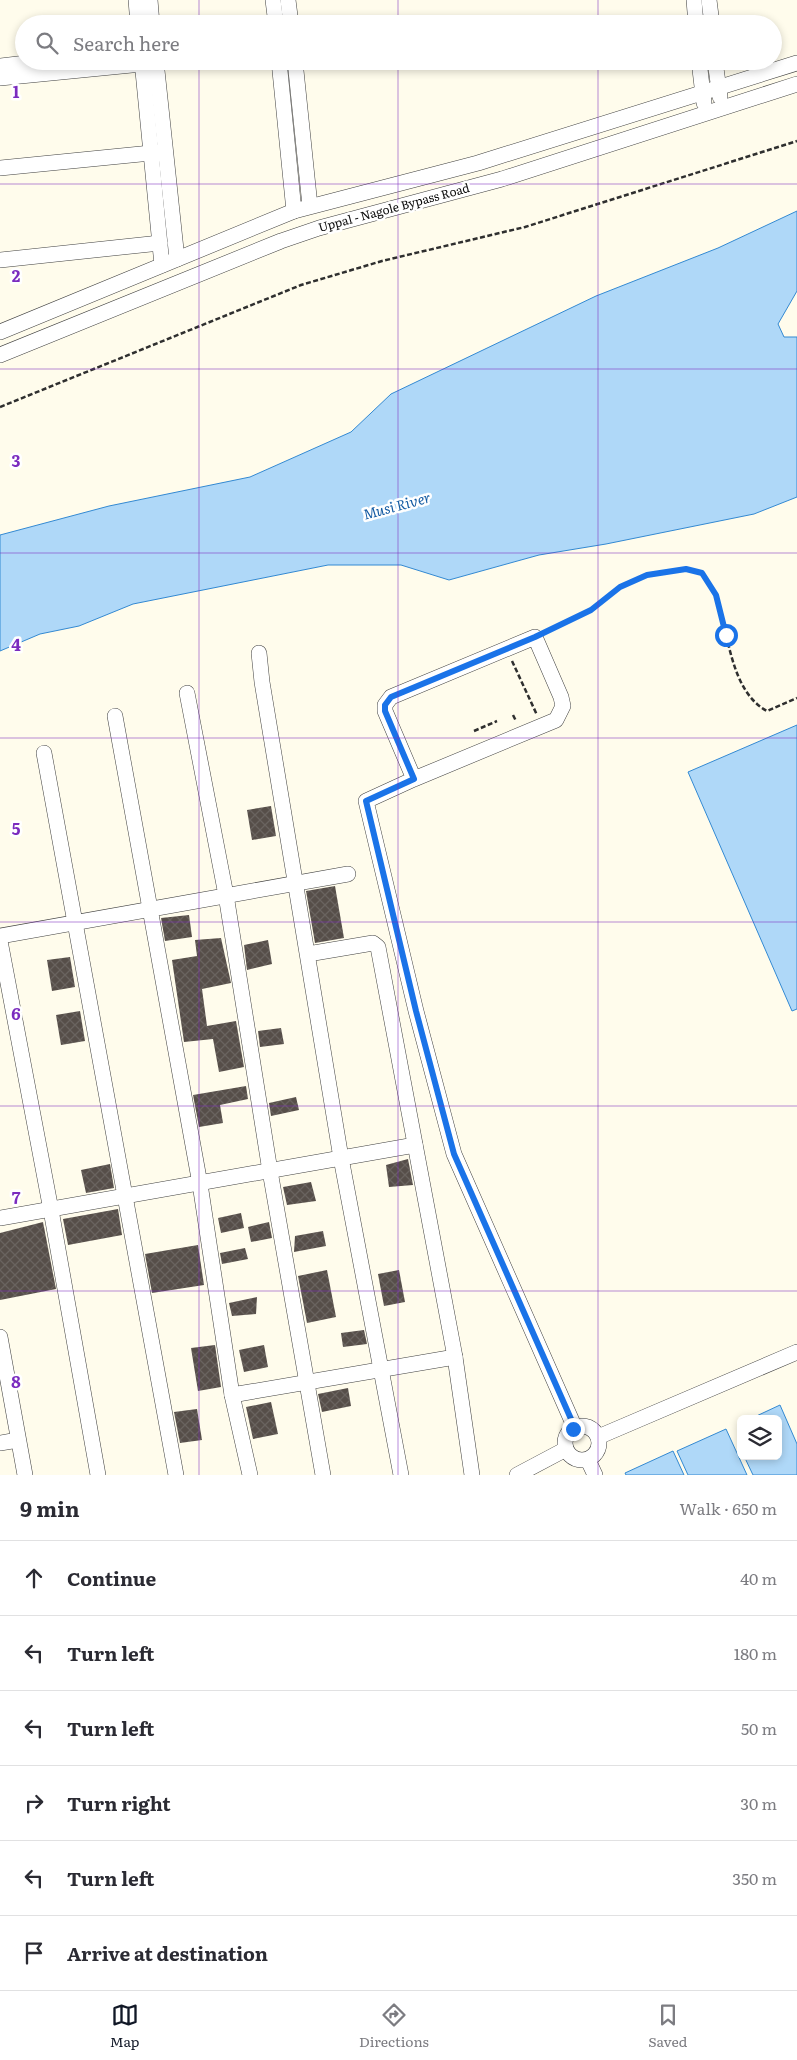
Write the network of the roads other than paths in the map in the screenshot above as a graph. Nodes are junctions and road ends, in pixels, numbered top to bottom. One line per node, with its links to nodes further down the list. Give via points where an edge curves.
1 (136, 0): 6 (street)
2 (150, 0): 7 (street)
3 (280, 0): 8 (street); 9 (street)
4 (694, 0): 10 (street)
5 (709, 0): 11 (street)
6 (137, 15)
7 (151, 15)
8 (278, 15)
9 (286, 15)
10 (695, 15)
11 (711, 15)
12 (797, 63): 15 (street, Uppal - Nagole Bypass Road)
13 (15, 64): 14 (street)
14 (0, 66)
15 (782, 68)
16 (74, 70): 23 (street)
17 (150, 70): 29 (street)
18 (280, 70): 32 (street)
19 (296, 70): 31 (street)
20 (700, 70): 26 (street)
21 (716, 70): 25 (street)
22 (776, 70): 25 (street, Uppal - Nagole Bypass Road)
23 (0, 78)
24 (797, 84): 27 (street, Uppal - Nagole Bypass Road)
25 (718, 89): 26 (street, Uppal - Nagole Bypass Road); 27 (street)
26 (702, 93): 28 (street); 31 (street, Uppal - Nagole Bypass Road, via 478,163)
27 (722, 109): 28 (street, Uppal - Nagole Bypass Road)
28 (706, 114): 38 (street, Uppal - Nagole Bypass Road, via 502,179 280,240)
29 (158, 152): 30 (street); 33 (street); 35 (street)
30 (0, 168)
31 (310, 206): 32 (street, Uppal - Nagole Bypass Road)
32 (294, 211): 35 (street, Uppal - Nagole Bypass Road)
33 (160, 243): 34 (street); 36 (street)
34 (0, 260)
35 (177, 260): 36 (street, Uppal - Nagole Bypass Road)
36 (162, 265): 37 (street, Uppal - Nagole Bypass Road)
37 (0, 332)
38 (0, 355)
39 (259, 653): 45 (street)
40 (187, 693): 46 (street)
41 (115, 716): 47 (street)
42 (44, 753): 48 (street)
43 (414, 779): 43 (street, via 385,711 387,701 535,637 563,706 556,720); 65 (street, via 366,801 416,1011 454,1154)
44 (348, 874): 45 (street)
45 (297, 883): 46 (street); 51 (street)
46 (226, 895): 47 (street); 54 (street)
47 (150, 909): 48 (street); 55 (street)
48 (75, 922): 49 (street); 56 (street)
49 (0, 936)
50 (0, 942): 57 (street)
51 (308, 954): 52 (street, via 373,943 378,947); 53 (street)
52 (415, 1145): 53 (street); 61 (street)
53 (342, 1158): 54 (street); 62 (street)
54 (270, 1171): 55 (street); 63 (street)
55 (200, 1184): 56 (street); 64 (street)
56 (125, 1198): 57 (street); 73 (street)
57 (51, 1210): 58 (street); 72 (street)
58 (0, 1218)
59 (0, 1337): 67 (street)
60 (797, 1352): 66 (street)
61 (455, 1357): 62 (street); 77 (street)
62 (382, 1370): 63 (street); 76 (street)
63 (306, 1382): 64 (street); 75 (street)
64 (232, 1395): 74 (street)
65 (575, 1428): 66 (street, via 590,1428); 69 (street, via 566,1438)
66 (598, 1437): 70 (street, via 599,1448)
67 (18, 1440): 68 (street); 71 (street)
68 (0, 1443)
69 (566, 1449): 70 (street, via 572,1458); 78 (street)
70 (588, 1460): 79 (street)
71 (25, 1475)
72 (98, 1475)
73 (176, 1475)
74 (250, 1475)
75 (323, 1475)
76 (401, 1475)
77 (472, 1475)
78 (517, 1475)
79 (595, 1475)

